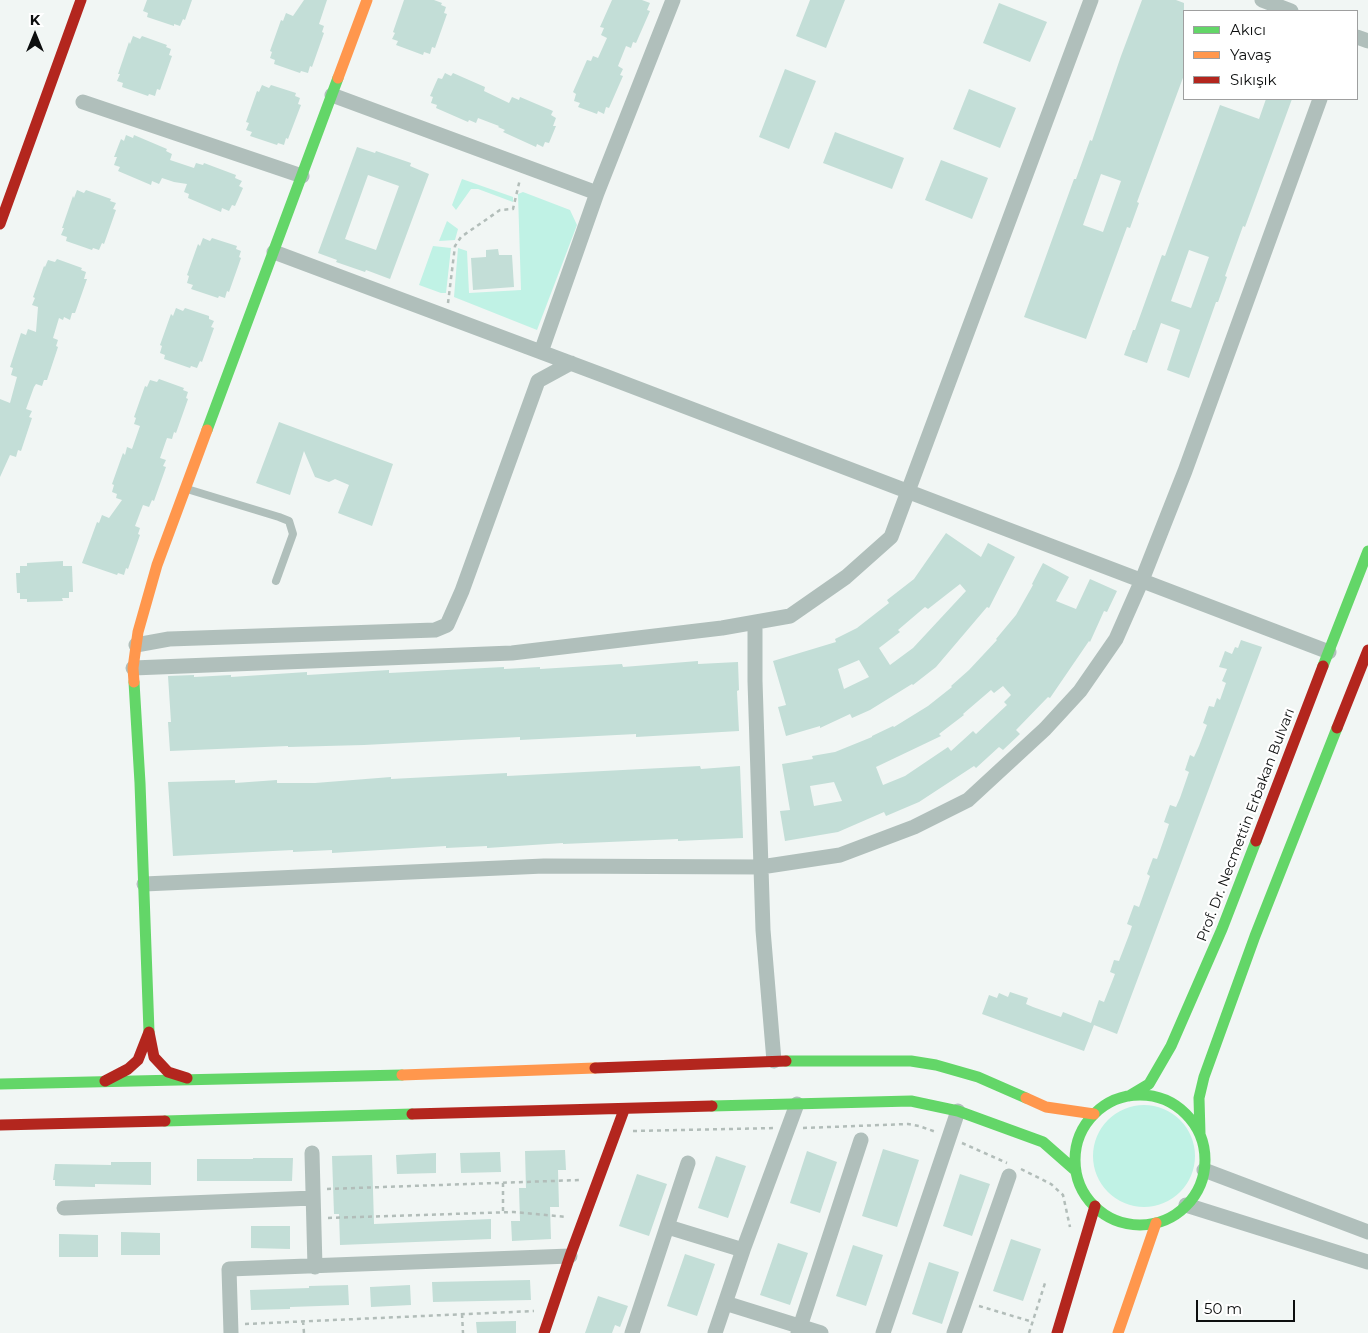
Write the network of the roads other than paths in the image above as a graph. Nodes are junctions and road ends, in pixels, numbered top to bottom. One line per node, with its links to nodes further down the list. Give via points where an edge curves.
1 (82, 0): 12 (main road)
2 (367, 0): 7 (main road)
3 (673, 0): 11 (street)
4 (1091, 0): 17 (street)
5 (1262, 0): 6 (street)
6 (1288, 10)
7 (332, 95): 10 (main road); 11 (street)
8 (1320, 100): 19 (street)
9 (83, 102): 10 (street)
10 (302, 176): 13 (main road)
11 (597, 192): 14 (street)
12 (0, 224)
13 (274, 252): 14 (street); 16 (main road)
14 (541, 352): 15 (street)
15 (571, 363): 17 (street); 22 (street, via 538,382 447,625 435,630 169,639)
16 (185, 489): 20 (lane, via 289,521 293,534); 22 (main road, via 157,565)
17 (909, 491): 19 (street); 21 (street, via 891,537 846,577 790,616)
18 (1368, 551): 24 (main road, Prof. Dr. Necmettin Erbakan Bulvarı)
19 (1142, 580): 24 (street); 26 (street, via 1116,639 1080,692 968,800 914,827 840,855)
20 (276, 581)
21 (756, 622): 25 (street, via 512,653); 26 (street)
22 (136, 645): 25 (main road)
23 (1368, 650): 39 (main road, via 1255,936 1204,1077 1199,1098)
24 (1329, 652): 33 (main road, Prof. Dr. Necmettin Erbakan Bulvarı, via 1222,930 1171,1046 1149,1084)
25 (133, 668): 27 (main road)
26 (761, 867): 27 (street, via 544,866); 29 (street)
27 (144, 884): 28 (main road)
28 (149, 1032): 30 (main road, via 154,1057 168,1072); 31 (main road, via 138,1060)
29 (774, 1061): 30 (main road); 37 (main road, via 911,1061 936,1065 978,1077 1046,1108)
30 (194, 1080): 31 (main road)
31 (102, 1082): 32 (main road)
32 (0, 1084)
33 (1130, 1096): 37 (main road, via 1110,1102); 39 (main road, via 1150,1096 1169,1102 1188,1115)
34 (797, 1104): 35 (main road); 36 (main road, via 911,1101); 53 (street)
35 (624, 1110): 38 (main road); 54 (main road)
36 (958, 1111): 45 (main road, via 1043,1142); 64 (street)
37 (1094, 1114): 45 (main road, via 1082,1131 1076,1150)
38 (0, 1125)
39 (1200, 1134): 44 (main road, via 1206,1156)
40 (861, 1140): 59 (street)
41 (312, 1153): 46 (street)
42 (688, 1163): 51 (street)
43 (1012, 1169): 65 (street)
44 (1204, 1170): 47 (main road, via 1193,1198); 52 (street)
45 (1076, 1171): 48 (main road, via 1082,1190)
46 (313, 1194): 49 (street); 56 (street)
47 (1186, 1205): 50 (main road, via 1176,1214); 55 (street)
48 (1095, 1206): 50 (main road, via 1111,1218 1133,1225); 66 (main road)
49 (64, 1208)
50 (1156, 1223): 67 (main road)
51 (668, 1228): 53 (street); 61 (street)
52 (1368, 1232)
53 (743, 1250): 57 (street)
54 (570, 1256): 56 (street); 60 (main road)
55 (1368, 1262)
56 (315, 1267): 58 (street, via 229,1269)
57 (726, 1303): 59 (street); 62 (street)
58 (231, 1329)
59 (799, 1330): 63 (street)
60 (544, 1333)
61 (632, 1333)
62 (715, 1333)
63 (821, 1333)
64 (883, 1333)
65 (954, 1333)
66 (1057, 1333)
67 (1118, 1333)

